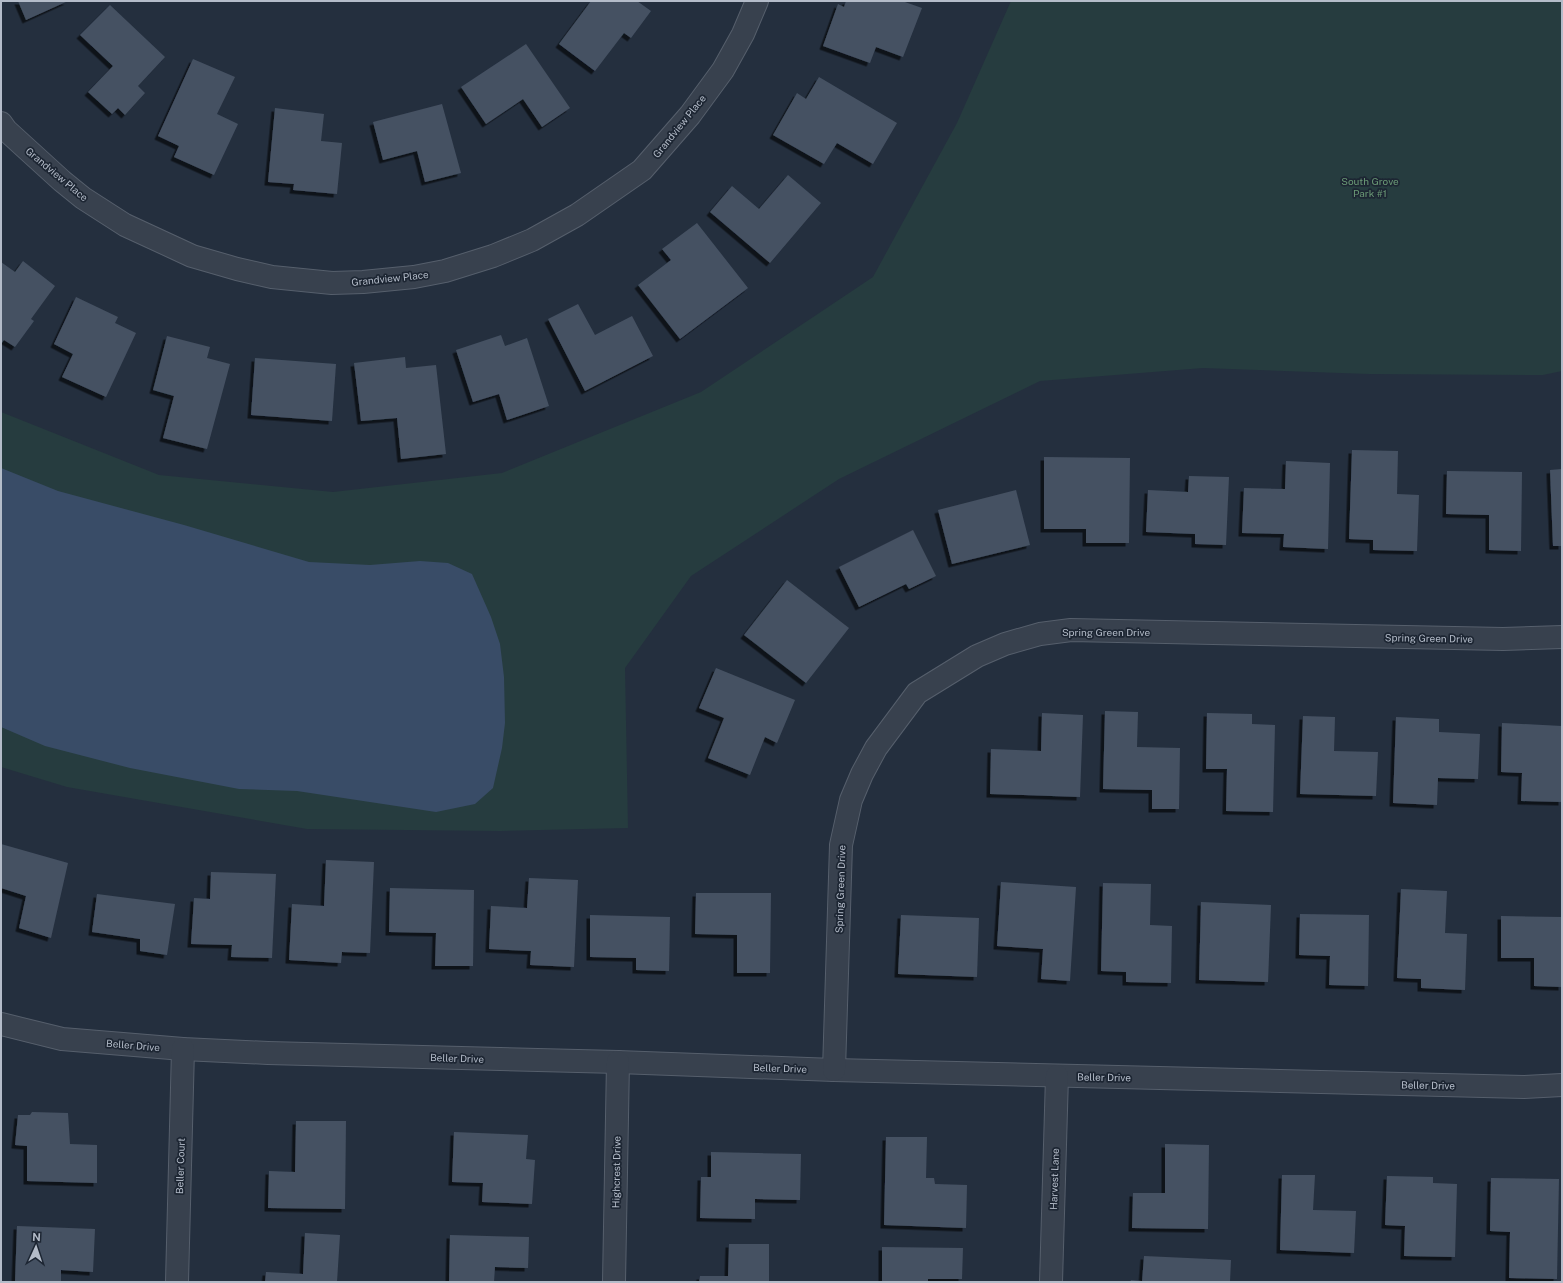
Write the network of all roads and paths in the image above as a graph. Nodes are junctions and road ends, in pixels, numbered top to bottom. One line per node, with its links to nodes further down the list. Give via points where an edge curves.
1 (757, 1): 2 (street, Grandview Place, via 743,34 723,70 690,115 642,170 577,215 532,240 494,256 414,277 332,283 272,277 192,256 125,225 83,198 12,136)
2 (1, 123)
3 (1562, 637): 7 (street, Spring Green Drive, via 1503,639 1070,630 1040,634 1005,644 977,656 917,693 876,748 851,800 841,845)
4 (1, 1024): 5 (street, Beller Drive, via 62,1038)
5 (183, 1049): 6 (street, Beller Drive); 10 (street, Beller Court)
6 (618, 1062): 7 (street, Beller Drive); 11 (street, Highcrest Drive)
7 (834, 1070): 8 (street, Beller Drive)
8 (1057, 1076): 9 (street, Beller Drive, via 1524,1087); 12 (street, Harvest Lane)
9 (1562, 1085)
10 (177, 1282)
11 (614, 1282)
12 (1051, 1282)

